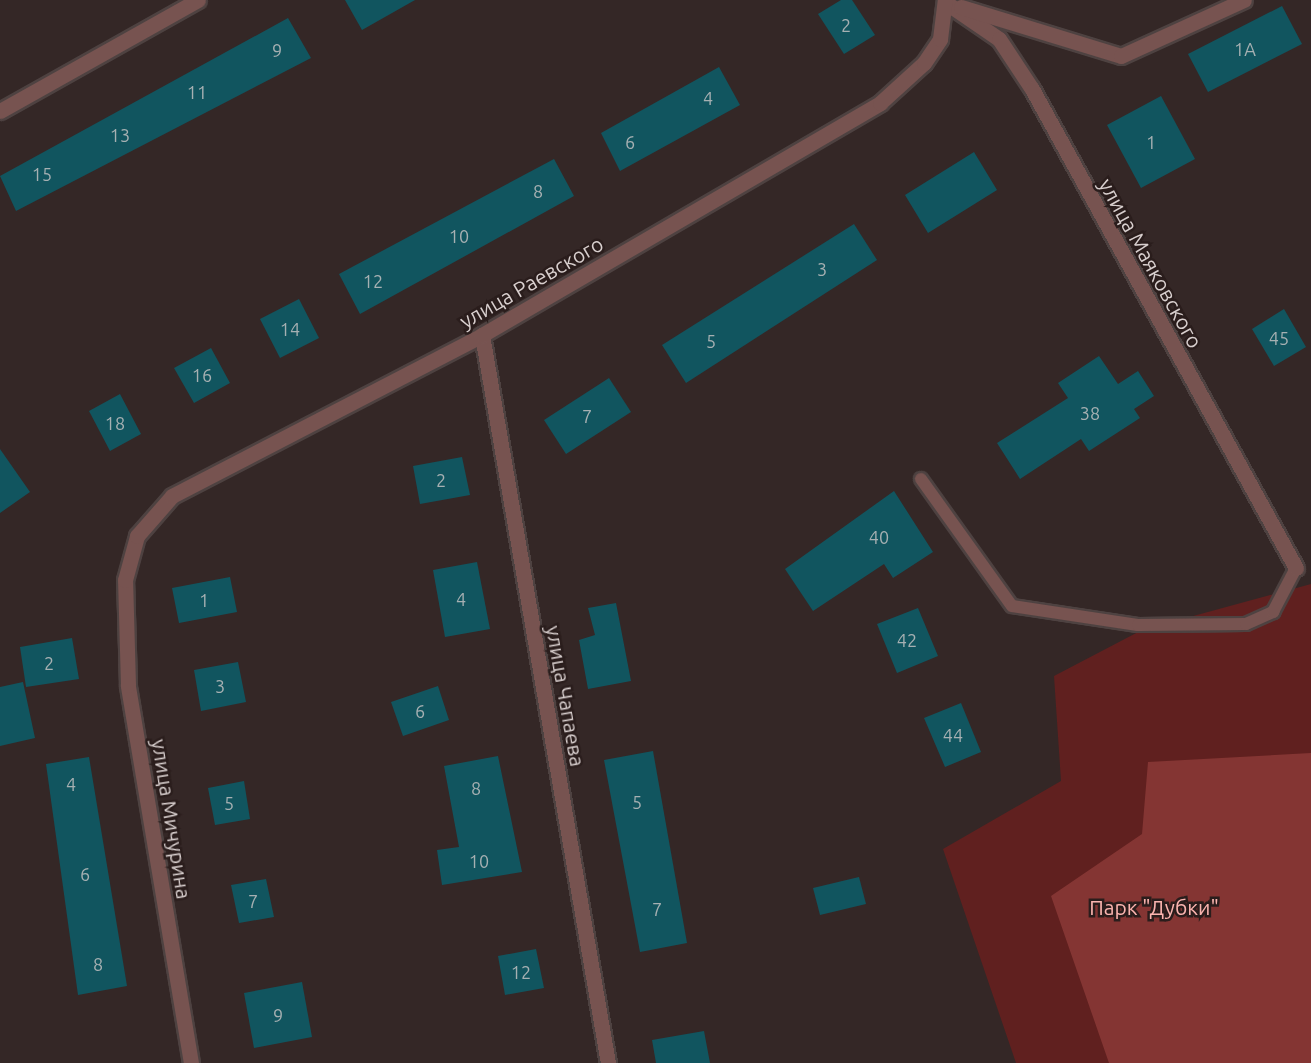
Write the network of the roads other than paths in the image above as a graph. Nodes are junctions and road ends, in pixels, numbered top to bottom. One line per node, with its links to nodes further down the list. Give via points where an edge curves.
1 (198, 0): 4 (street)
2 (1244, 0): 3 (street, via 1121,56)
3 (945, 1): 5 (street, улица Раевского, via 940,39 924,63 880,103); 7 (street, улица Маяковского, via 999,39 1032,89)
4 (0, 111)
5 (482, 335): 8 (street, улица Раевского, via 172,496 137,536); 10 (street, улица Чапаева)
6 (921, 479): 7 (lane, via 1012,606 1138,625 1246,624 1273,612)
7 (1296, 568)
8 (125, 580): 9 (street, улица Мичурина, via 128,685)
9 (191, 1063)
10 (608, 1063)

